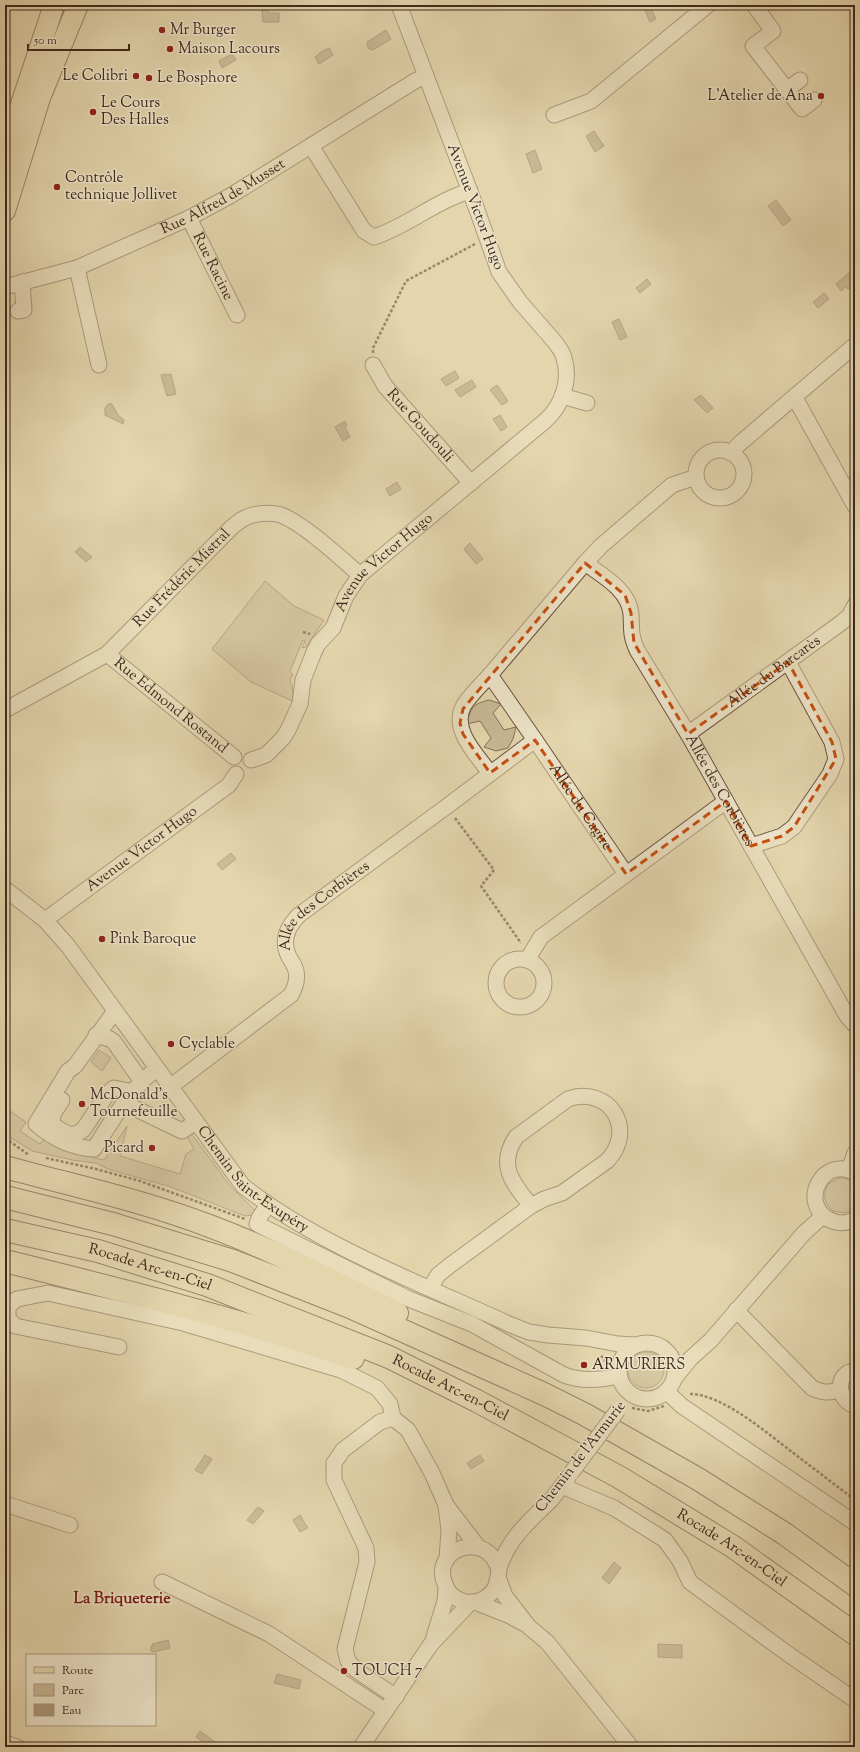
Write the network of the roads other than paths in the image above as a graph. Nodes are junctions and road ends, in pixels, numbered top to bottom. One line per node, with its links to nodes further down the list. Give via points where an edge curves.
1 (54, 5): 12 (main road)
2 (78, 5): 14 (main road, via 40,98)
3 (398, 5): 6 (street, Avenue Victor Hugo)
4 (708, 5): 10 (street, via 591,101)
5 (754, 5): 8 (street, via 773,31 753,46)
6 (426, 76): 11 (street, Rue Alfred de Musset, via 415,80); 13 (street, Avenue Victor Hugo)
7 (800, 80): 8 (street)
8 (786, 90): 9 (street, via 802,109)
9 (814, 100)
10 (554, 115)
11 (310, 146): 13 (street, via 364,231 374,237 388,232 454,195); 15 (street, Rue Alfred de Musset, via 230,196)
12 (5, 152)
13 (470, 191): 24 (street, Avenue Victor Hugo, via 499,272 564,357 566,378)
14 (5, 211)
15 (189, 218): 16 (street, Rue Alfred de Musset); 20 (street, Rue Racine)
16 (77, 268): 17 (street, Rue Alfred de Musset); 22 (street)
17 (22, 282): 18 (street, Rue Alfred de Musset); 19 (street, via 24,310)
18 (5, 287)
19 (18, 311)
20 (237, 315)
21 (855, 345): 25 (street)
22 (99, 365)
23 (373, 365): 29 (street, Rue Goudouli, via 385,386)
24 (562, 396): 26 (street); 29 (street, Avenue Victor Hugo, via 552,415)
25 (795, 398): 27 (street); 30 (street)
26 (587, 403)
27 (731, 453): 28 (street, via 723,450 706,454 696,469); 28 (street, via 740,461 744,473 741,485 733,494 722,498 710,496 700,489)
28 (696, 478): 31 (street, via 672,485)
29 (471, 483): 32 (street, Avenue Victor Hugo)
30 (855, 506)
31 (585, 563): 36 (street); 38 (street, Allée des Corbières, via 625,595 631,613 631,637)
32 (360, 575): 34 (street, Rue Frédéric Mistral, via 300,526 280,515 261,514 245,518 232,527); 41 (street, Avenue Victor Hugo, via 346,596 333,628 314,652 303,680 300,704 288,730 266,755)
33 (855, 605): 35 (street, Allée du Barcarès, via 846,619)
34 (107, 654): 37 (street, Rue Frédéric Mistral); 40 (street, Rue Edmond Rostand)
35 (788, 662): 38 (street, Allée du Barcarès); 45 (street, via 832,742 836,759 830,774 794,827 782,836)
36 (490, 675): 39 (street); 42 (street, via 465,704 460,723 463,734)
37 (5, 710)
38 (688, 734): 44 (street, Allée des Corbières)
39 (535, 740): 42 (street, Allée des Corbières); 46 (street, Allée du Cagire)
40 (234, 757): 41 (street, via 241,754); 43 (street, via 231,766)
41 (251, 760): 43 (street, via 253,765 250,771 243,775)
42 (490, 773): 55 (street, Allée des Corbières, via 298,915 288,928 285,943 297,979 291,995)
43 (236, 774): 48 (street, Avenue Victor Hugo, via 228,785)
44 (726, 801): 45 (street, Allée des Corbières); 46 (street)
45 (751, 846): 51 (street, Allée des Corbières, via 847,1016)
46 (626, 874): 49 (street, via 541,937)
47 (5, 889): 48 (street, Chemin Saint-Exupéry)
48 (45, 920): 50 (street, Chemin Saint-Exupéry, via 68,946)
49 (528, 960)
50 (115, 1011): 52 (street); 54 (street, Chemin Saint-Exupéry)
51 (855, 1025)
52 (96, 1035): 53 (street); 56 (street, via 114,1042)
53 (75, 1066): 56 (street, via 72,1080 51,1120 53,1125 68,1135 78,1134 83,1130 114,1088); 57 (street, via 68,1071 36,1124 50,1136 76,1147 94,1149)
54 (158, 1069): 55 (street, Chemin Saint-Exupéry); 56 (street, via 149,1074)
55 (170, 1086): 58 (street, Chemin Saint-Exupéry)
56 (138, 1087): 57 (street)
57 (124, 1103): 58 (street, via 182,1131)
58 (196, 1122): 63 (street, Chemin Saint-Exupéry, via 243,1186)
59 (855, 1153): 61 (street)
60 (5, 1167): 80 (highway, via 123,1197 213,1227 284,1258 530,1379)
61 (852, 1171): 65 (street, via 832,1171 818,1182 815,1200)
62 (5, 1197): 80 (highway, Rocade Arc-en-Ciel, via 113,1224 233,1261 350,1307)
63 (268, 1205): 69 (street, Chemin Saint-Exupéry, via 333,1243); 77 (street, via 257,1224 409,1299 472,1324 564,1375 576,1380 606,1378)
64 (531, 1206): 64 (street, via 562,1193 613,1155 620,1129 619,1120 611,1107 597,1098 582,1096 568,1099 516,1137 509,1153 508,1172); 69 (street, via 443,1270)
65 (823, 1216): 66 (street, via 843,1223); 70 (street, via 804,1233)
66 (855, 1219)
67 (5, 1230): 82 (highway, Rocade Arc-en-Ciel, via 98,1252 207,1285 389,1357)
68 (5, 1261): 82 (highway, via 124,1290 297,1339 384,1368 457,1400)
69 (430, 1288): 71 (street, Chemin Saint-Exupéry, via 529,1332)
70 (736, 1310): 74 (street); 79 (street, via 812,1388 829,1393)
71 (595, 1340): 72 (street, Chemin Saint-Exupéry); 77 (street, via 608,1352)
72 (634, 1345): 75 (street, via 649,1342); 77 (street, via 623,1355)
73 (119, 1347): 84 (street, via 15,1326 8,1318 8,1306 17,1299 48,1293 190,1325 341,1370 377,1388 390,1404)
74 (700, 1349): 75 (street, via 679,1353); 78 (street)
75 (668, 1352): 78 (street, via 674,1364)
76 (855, 1370): 79 (street, via 842,1378)
77 (619, 1372): 81 (street, via 625,1389)
78 (670, 1385): 81 (street, via 658,1397 639,1398); 88 (street, via 682,1406)
79 (840, 1390): 83 (street, via 844,1400)
80 (544, 1394): 95 (highway, Rocade Arc-en-Ciel, via 698,1479 785,1534)
81 (630, 1394): 85 (street, Chemin de l'Armurie, bridge)
82 (476, 1401): 99 (highway, Rocade Arc-en-Ciel, via 619,1477 732,1546)
83 (855, 1406)
84 (393, 1418): 87 (street, via 408,1430); 101 (street, via 380,1422 343,1450 334,1463 334,1480 366,1548 367,1562 345,1649 348,1661 356,1670)
85 (562, 1486): 90 (street, Chemin de l'Armurie); 102 (street, via 614,1508 665,1540 680,1560 690,1582)
86 (5, 1504): 89 (street)
87 (446, 1505): 91 (street); 92 (street, via 449,1530)
88 (855, 1523)
89 (70, 1525)
90 (515, 1537): 91 (street, Chemin de l'Armurie, via 502,1543); 93 (street, Chemin de l'Armurie, via 507,1549)
91 (479, 1547): 92 (street, via 458,1549); 93 (street, via 494,1558)
92 (447, 1559): 96 (street, via 443,1573)
93 (499, 1575): 97 (street, via 493,1592 482,1600); 98 (street, via 505,1596)
94 (162, 1582): 103 (street, via 269,1634)
95 (855, 1585)
96 (446, 1588): 97 (street, via 454,1597 465,1602); 100 (street, via 443,1608)
97 (473, 1602): 98 (street, via 508,1615); 100 (street)
98 (529, 1627): 107 (street, via 547,1642)
99 (855, 1634)
100 (431, 1644): 101 (street)
101 (396, 1697): 103 (street)
102 (855, 1700)
103 (386, 1711): 106 (street)
104 (5, 1743): 105 (street)
105 (16, 1747)
106 (361, 1747)
107 (630, 1747)

